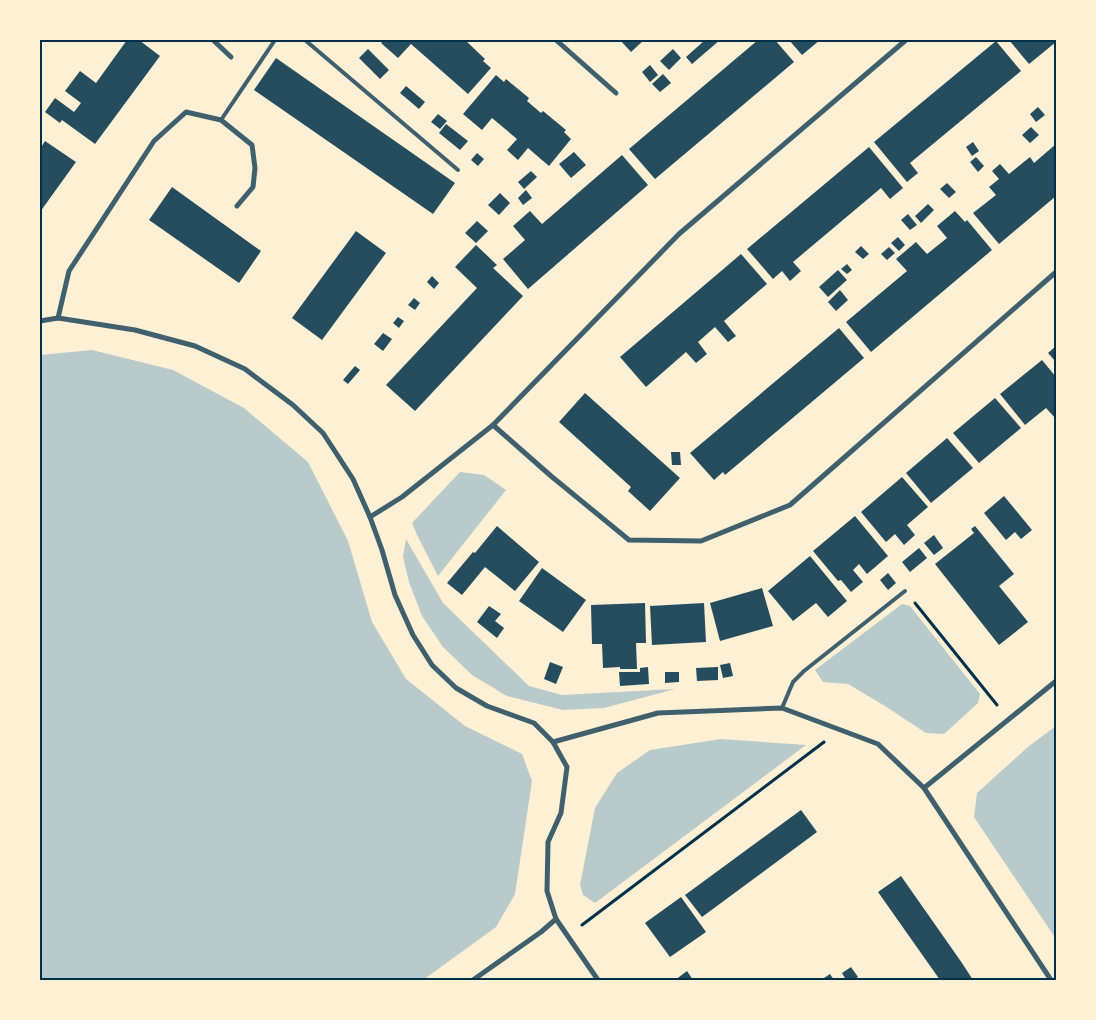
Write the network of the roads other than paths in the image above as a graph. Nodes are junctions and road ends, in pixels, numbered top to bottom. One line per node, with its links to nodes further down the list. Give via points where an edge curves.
1 (213, 40): 6 (street)
2 (275, 40): 8 (lane)
3 (305, 40): 9 (lane)
4 (556, 40): 7 (street)
5 (906, 40): 14 (street, via 679,234)
6 (231, 57)
7 (616, 93)
8 (220, 120): 10 (street, via 252,145 253,187); 12 (street, via 186,112 154,141 69,271)
9 (458, 170)
10 (237, 206)
11 (1056, 272): 14 (street, via 790,505 701,541 629,540)
12 (58, 318): 13 (street); 15 (street, via 135,330 195,346 246,369 323,433 353,479)
13 (40, 321)
14 (493, 425): 15 (street, via 410,491)
15 (370, 517): 19 (street, via 395,595 413,635 432,665 456,688 487,706 534,724)
16 (905, 590): 18 (lane, via 804,671 793,682)
17 (1056, 681): 20 (street)
18 (782, 708): 19 (street, via 658,713); 20 (street, via 878,744)
19 (553, 742): 21 (street, via 567,767 561,813 548,842 546,891)
20 (924, 788): 24 (street)
21 (556, 919): 22 (street); 23 (street)
22 (474, 980)
23 (598, 980)
24 (1051, 980)

